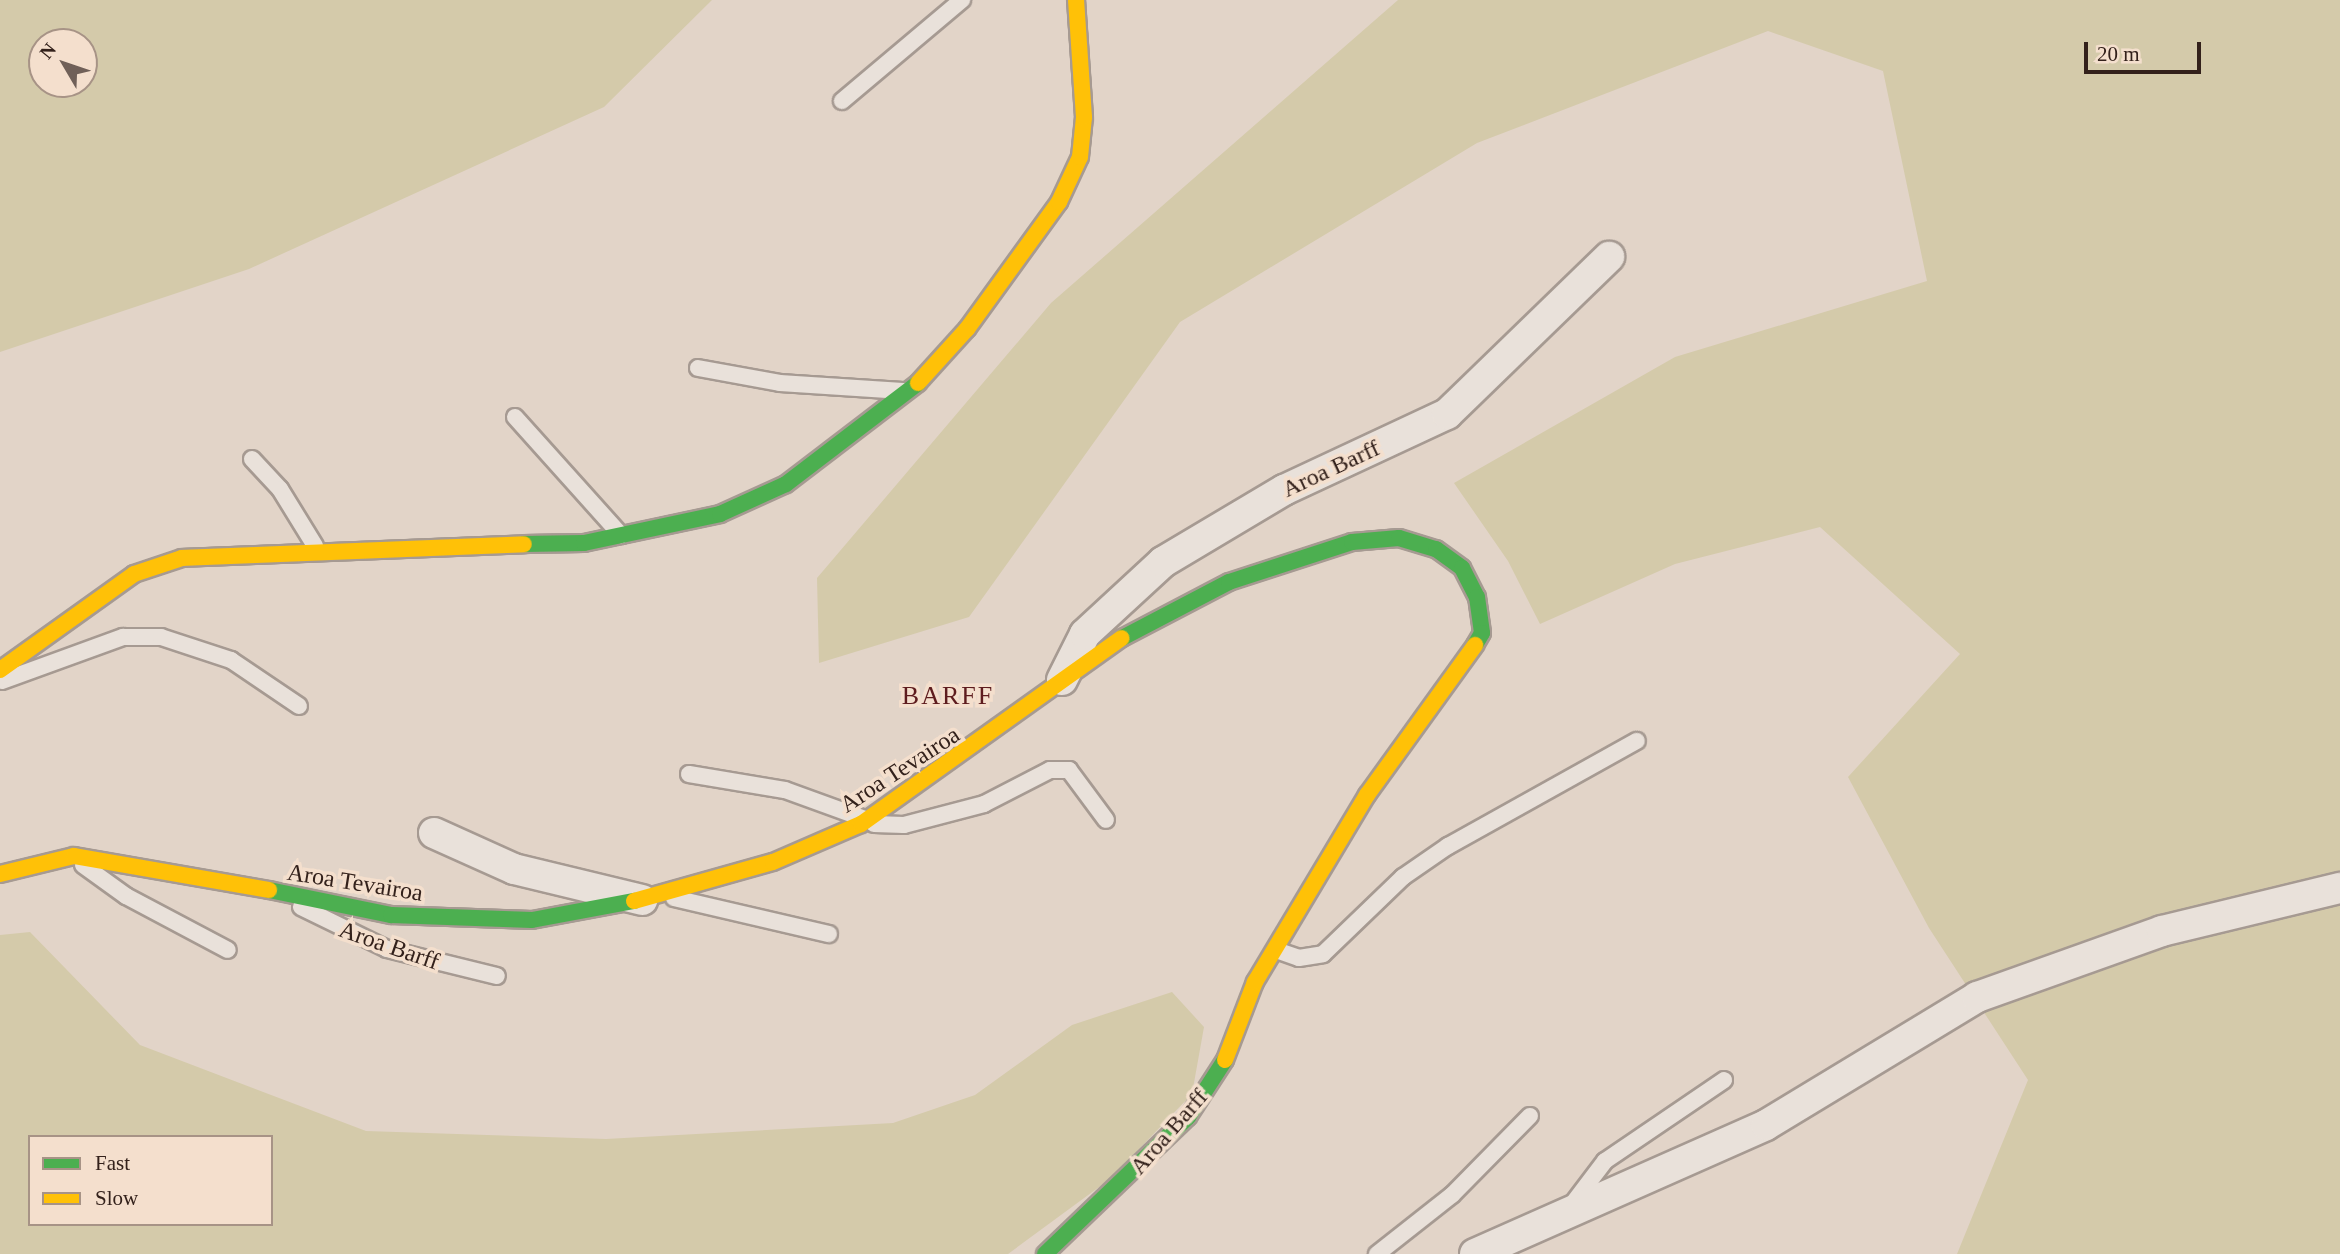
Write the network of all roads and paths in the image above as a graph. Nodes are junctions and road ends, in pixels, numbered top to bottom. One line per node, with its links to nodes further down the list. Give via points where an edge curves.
1 (962, 0): 3 (lane)
2 (1076, 0): 6 (street, via 1084,117 1080,157 1059,202 1021,255)
3 (842, 101)
4 (1609, 257): 13 (street, Aroa Barff, via 1479,390 1447,414 1284,490 1163,562 1085,634)
5 (698, 368): 6 (lane, via 780,383)
6 (909, 393): 9 (street, via 786,484 720,513)
7 (515, 416): 9 (lane)
8 (252, 458): 10 (lane, via 281,489)
9 (622, 537): 10 (street, via 584,544)
10 (317, 548): 11 (street, via 209,553 134,574)
11 (0, 670)
12 (0, 681): 14 (lane, via 123,637 160,637 231,660)
13 (1060, 683): 18 (street, Aroa Tevairoa); 27 (street, Aroa Tevairoa, via 1161,615 1294,557 1399,538 1436,549 1462,568 1477,597 1482,633 1464,666 1396,748)
14 (299, 706)
15 (1637, 741): 27 (lane, via 1448,846 1403,877 1323,954 1299,958)
16 (689, 774): 18 (lane, via 785,790)
17 (1106, 820): 18 (lane, via 1069,770 1050,771 984,804 936,817 904,825)
18 (864, 822): 24 (street, Aroa Tevairoa, via 773,862)
19 (434, 833): 24 (street, via 514,869)
20 (74, 856): 21 (street, Aroa Tevairoa); 23 (street, Aroa Tevairoa, via 156,866); 26 (lane, via 126,897)
21 (0, 874)
22 (2340, 888): 32 (street, via 2162,931 1977,997 1776,1119)
23 (289, 896): 24 (street, Aroa Tevairoa, via 391,915 470,921 533,920); 28 (lane, Aroa Barff, via 350,935 418,959)
24 (652, 897): 25 (lane)
25 (829, 934)
26 (228, 950)
27 (1276, 950): 29 (street, Aroa Tevairoa)
28 (498, 976)
29 (1255, 982): 33 (street, Aroa Barff, via 1227,1058 1188,1117)
30 (1724, 1080): 32 (lane, via 1605,1161)
31 (1530, 1116): 34 (lane, via 1452,1195)
32 (1567, 1211): 35 (street)
33 (1045, 1254)
34 (1377, 1254)
35 (1475, 1254)

